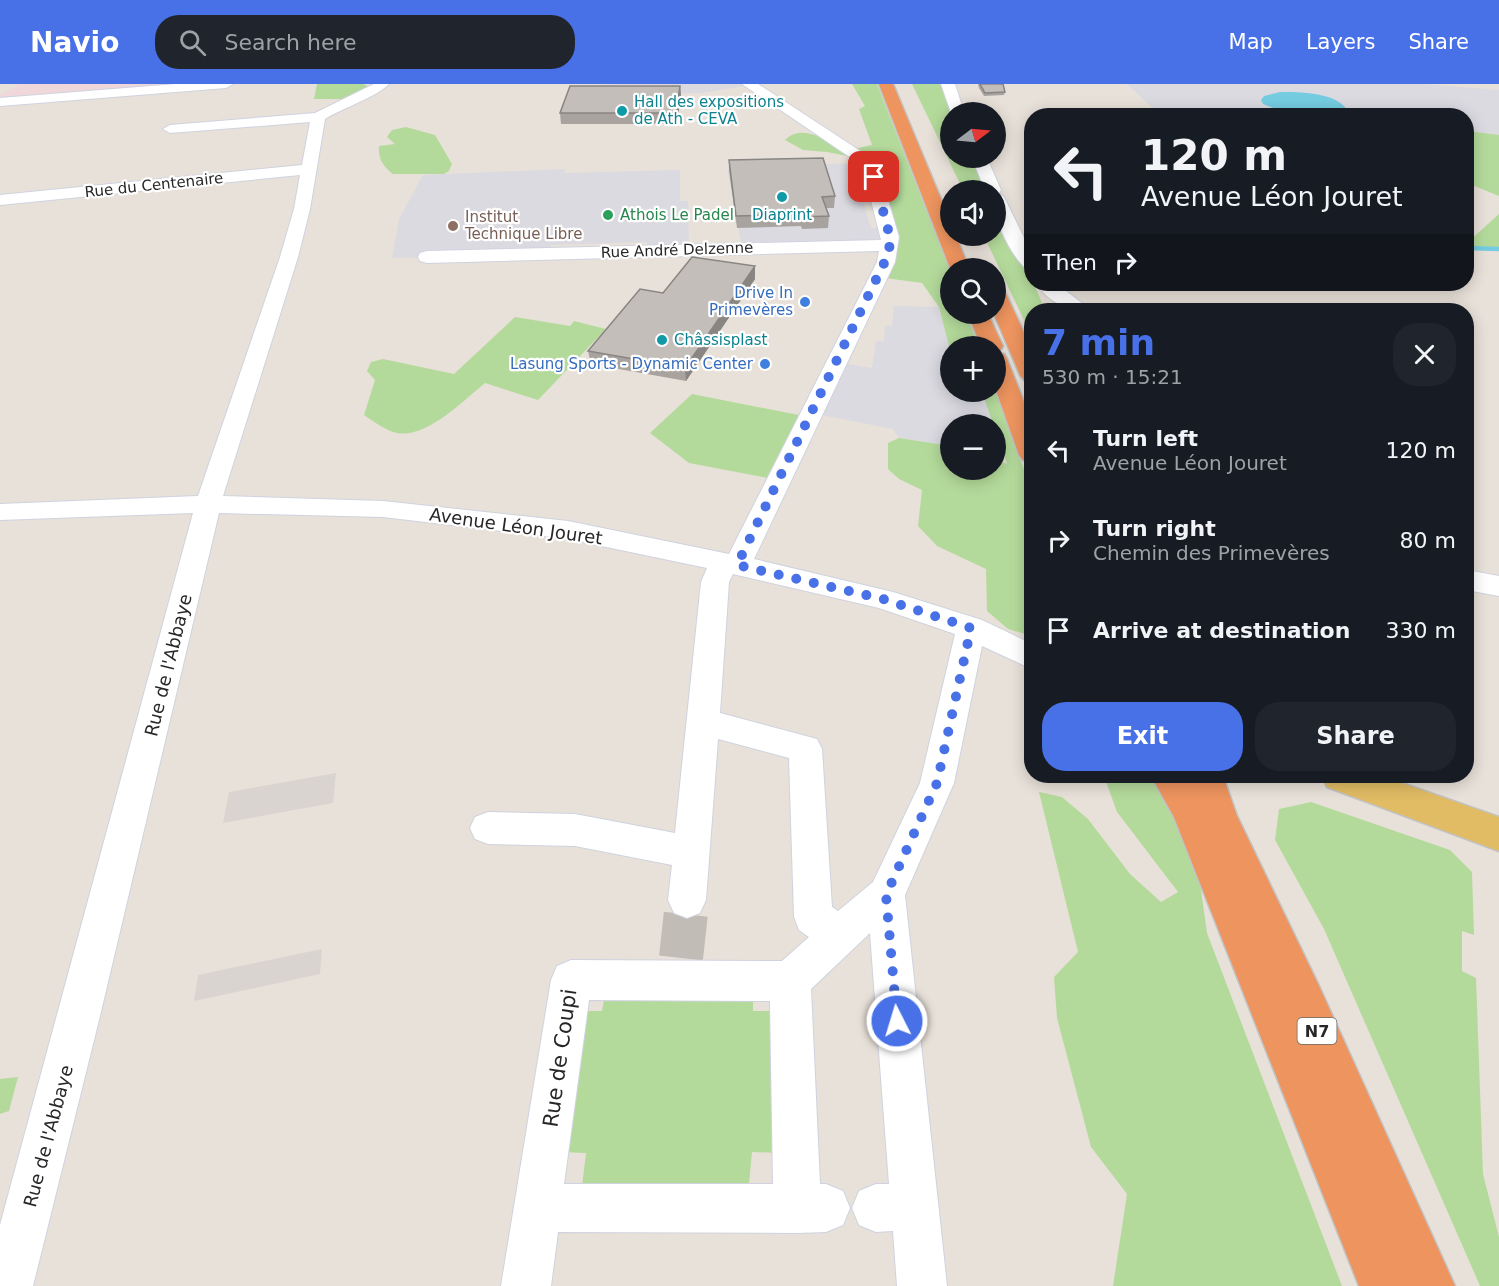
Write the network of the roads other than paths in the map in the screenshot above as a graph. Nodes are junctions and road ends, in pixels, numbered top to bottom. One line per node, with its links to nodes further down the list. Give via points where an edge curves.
1 (226, 84): 7 (street)
2 (382, 84): 10 (street)
3 (749, 84): 17 (street, via 866,161 874,177)
4 (886, 84): 20 (highway)
5 (902, 84): 9 (highway)
6 (948, 84): 8 (street)
7 (0, 102)
8 (953, 102)
9 (915, 114)
10 (318, 117): 11 (street); 12 (street, Rue de l'Abbaye)
11 (170, 129)
12 (309, 169): 13 (street, Rue du Centenaire); 27 (street, Rue de l'Abbaye, via 289,258)
13 (0, 200)
14 (1006, 217): 15 (street)
15 (1023, 217)
16 (1006, 219): 18 (street)
17 (890, 244): 19 (street, Rue André Delzenne); 29 (street, via 885,262)
18 (1024, 256)
19 (428, 257)
20 (956, 258)
21 (1054, 291): 22 (street)
22 (1070, 303)
23 (1006, 316): 24 (highway)
24 (1024, 357)
25 (1006, 386): 26 (highway)
26 (1024, 434)
27 (208, 504): 28 (street, Avenue Léon Jouret); 29 (street, Avenue Léon Jouret, via 383,509 568,530); 46 (street, Rue de l'Abbaye)
28 (0, 512)
29 (730, 563): 32 (street, Avenue Léon Jouret, via 883,599); 34 (street, via 715,582)
30 (1474, 581): 31 (street)
31 (1499, 586)
32 (971, 628): 33 (street, Avenue Léon Jouret); 41 (street, via 937,783)
33 (1024, 651)
34 (702, 722): 40 (street); 43 (street, via 805,749 813,917)
35 (1173, 783): 49 (highway, N7, via 1190,810)
36 (1206, 783): 50 (highway, N7)
37 (1361, 783): 39 (main road)
38 (489, 828): 40 (street, via 575,830)
39 (1499, 835)
40 (691, 852): 42 (street)
41 (886, 895): 43 (street); 48 (street, via 895,1208)
42 (687, 900)
43 (839, 935): 44 (street)
44 (790, 981): 45 (street, Rue de Coupi, via 681,969 570,980); 45 (street, via 812,1209)
45 (539, 1208): 47 (street, Rue de Coupi)
46 (8, 1286)
47 (526, 1286)
48 (922, 1286)
49 (1385, 1286)
50 (1429, 1286)

